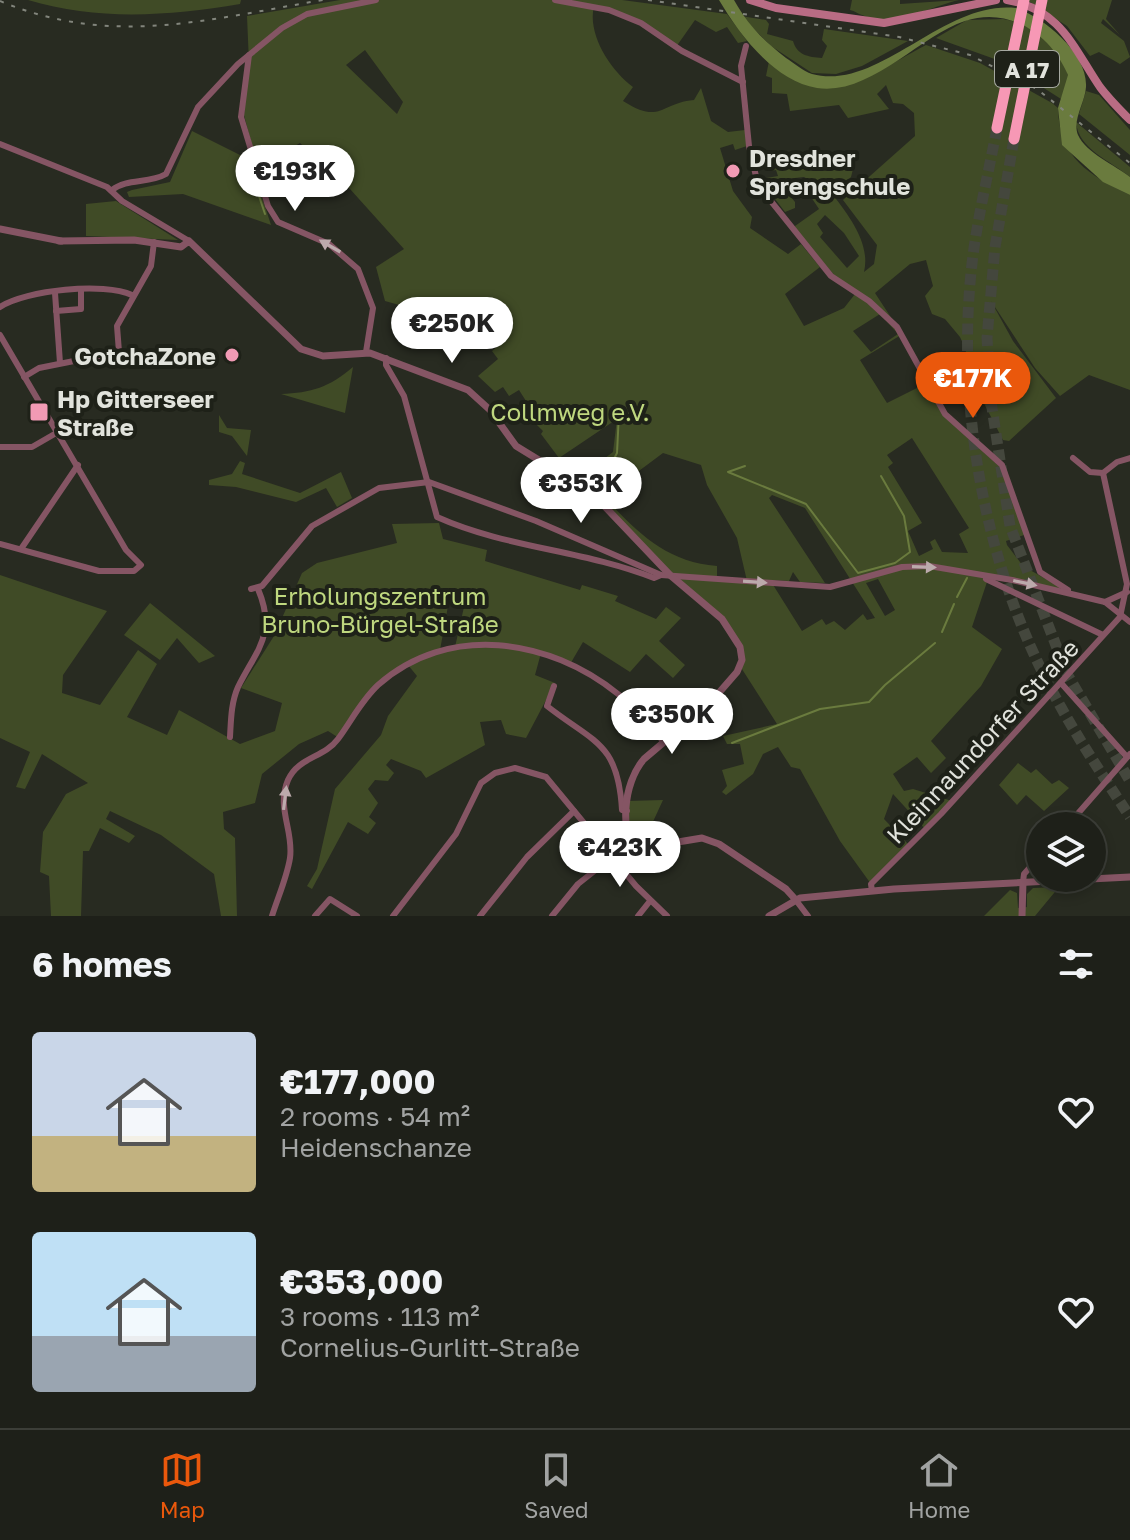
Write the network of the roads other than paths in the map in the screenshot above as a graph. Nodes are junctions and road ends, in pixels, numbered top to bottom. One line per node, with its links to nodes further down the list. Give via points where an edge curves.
1 (376, 0): 10 (street, via 307,14)
2 (555, 0): 11 (street, via 609,10 641,23)
3 (750, 0): 8 (main road, via 884,23)
4 (996, 0): 8 (main road)
5 (1007, 0): 12 (main road, via 1028,7 1066,33 1101,89)
6 (1024, 0): 13 (highway, A 17)
7 (1042, 0): 14 (highway, A 17)
8 (965, 2)
9 (746, 46): 11 (street)
10 (249, 55): 16 (street, via 198,107 166,174); 26 (street, one-way to 10, via 373,308 365,283 347,257 278,222 268,206 241,117)
11 (743, 82): 42 (street, via 752,163 761,190 831,276 897,327 945,414 1005,470 1040,572)
12 (1130, 120)
13 (997, 128)
14 (1014, 139)
15 (0, 144): 16 (street)
16 (112, 190): 18 (street)
17 (0, 229): 19 (street, via 59,241)
18 (189, 241): 19 (street, via 181,247); 26 (street, via 301,349 323,356)
19 (154, 242): 22 (street, via 151,266)
20 (81, 291): 21 (street); 22 (street, via 115,289); 24 (street, via 81,309)
21 (55, 293): 23 (street, via 29,294); 24 (street)
22 (132, 295): 28 (street, via 117,326 119,352)
23 (0, 307)
24 (56, 311): 28 (street)
25 (0, 335): 29 (street)
26 (363, 352): 27 (street)
27 (386, 358): 36 (street, via 404,396); 40 (street, via 475,394 516,446 591,492)
28 (60, 363): 29 (street)
29 (24, 377): 30 (street)
30 (58, 432): 31 (street, via 32,447); 34 (street)
31 (0, 447)
32 (1073, 458): 35 (street, via 1090,472)
33 (1130, 458): 35 (street)
34 (78, 465): 38 (street); 38 (street, via 126,550 141,565 135,571 109,573)
35 (1103, 473): 43 (street)
36 (429, 482): 39 (street); 39 (street, via 441,519 495,539 602,560 654,578); 50 (street, via 379,488 312,526 255,589 267,622 256,658 238,688)
37 (0, 544): 38 (street)
38 (21, 549)
39 (661, 575): 40 (street)
40 (670, 575): 41 (street, one-way to 41, via 830,587 902,567 929,566); 51 (street, via 722,619 742,656 723,691)
41 (980, 576): 42 (street, one-way to 42); 47 (street)
42 (1070, 593): 44 (street)
43 (1128, 594): 44 (street); 45 (street)
44 (1105, 602): 45 (street)
45 (1121, 614): 46 (street); 47 (street, Kleinnaundorfer Straße)
46 (1130, 622)
47 (1103, 635): 48 (street, Kleinnaundorfer Straße)
48 (1061, 683): 52 (street); 60 (street, Kleinnaundorfer Straße, via 871,884)
49 (554, 686): 54 (street, via 547,706 608,755 619,776 622,810)
50 (230, 737)
51 (664, 742): 54 (street, via 636,769); 63 (street, one-way to 51, via 290,858 283,808 289,779 304,761 332,747 374,689 424,657 485,644 547,654 616,693)
52 (1128, 755): 55 (street)
53 (574, 811): 56 (street); 66 (street, via 544,776 515,768 492,775 476,789 456,834); 67 (street, via 527,857)
54 (627, 811): 62 (street, via 630,841 643,861 657,859 678,842 702,838 777,883)
55 (1079, 812)
56 (612, 857): 61 (street); 68 (street, via 578,884)
57 (1026, 872): 59 (street)
58 (1130, 877): 59 (street)
59 (1023, 882): 60 (street); 73 (street)
60 (872, 891): 62 (street)
61 (650, 901): 69 (street); 70 (street)
62 (791, 901): 71 (street); 72 (street)
63 (272, 916)
64 (315, 916): 65 (street, via 327,899)
65 (357, 916)
66 (393, 916)
67 (480, 916)
68 (552, 916)
69 (638, 916)
70 (667, 916)
71 (769, 916)
72 (808, 916)
73 (1022, 916)

